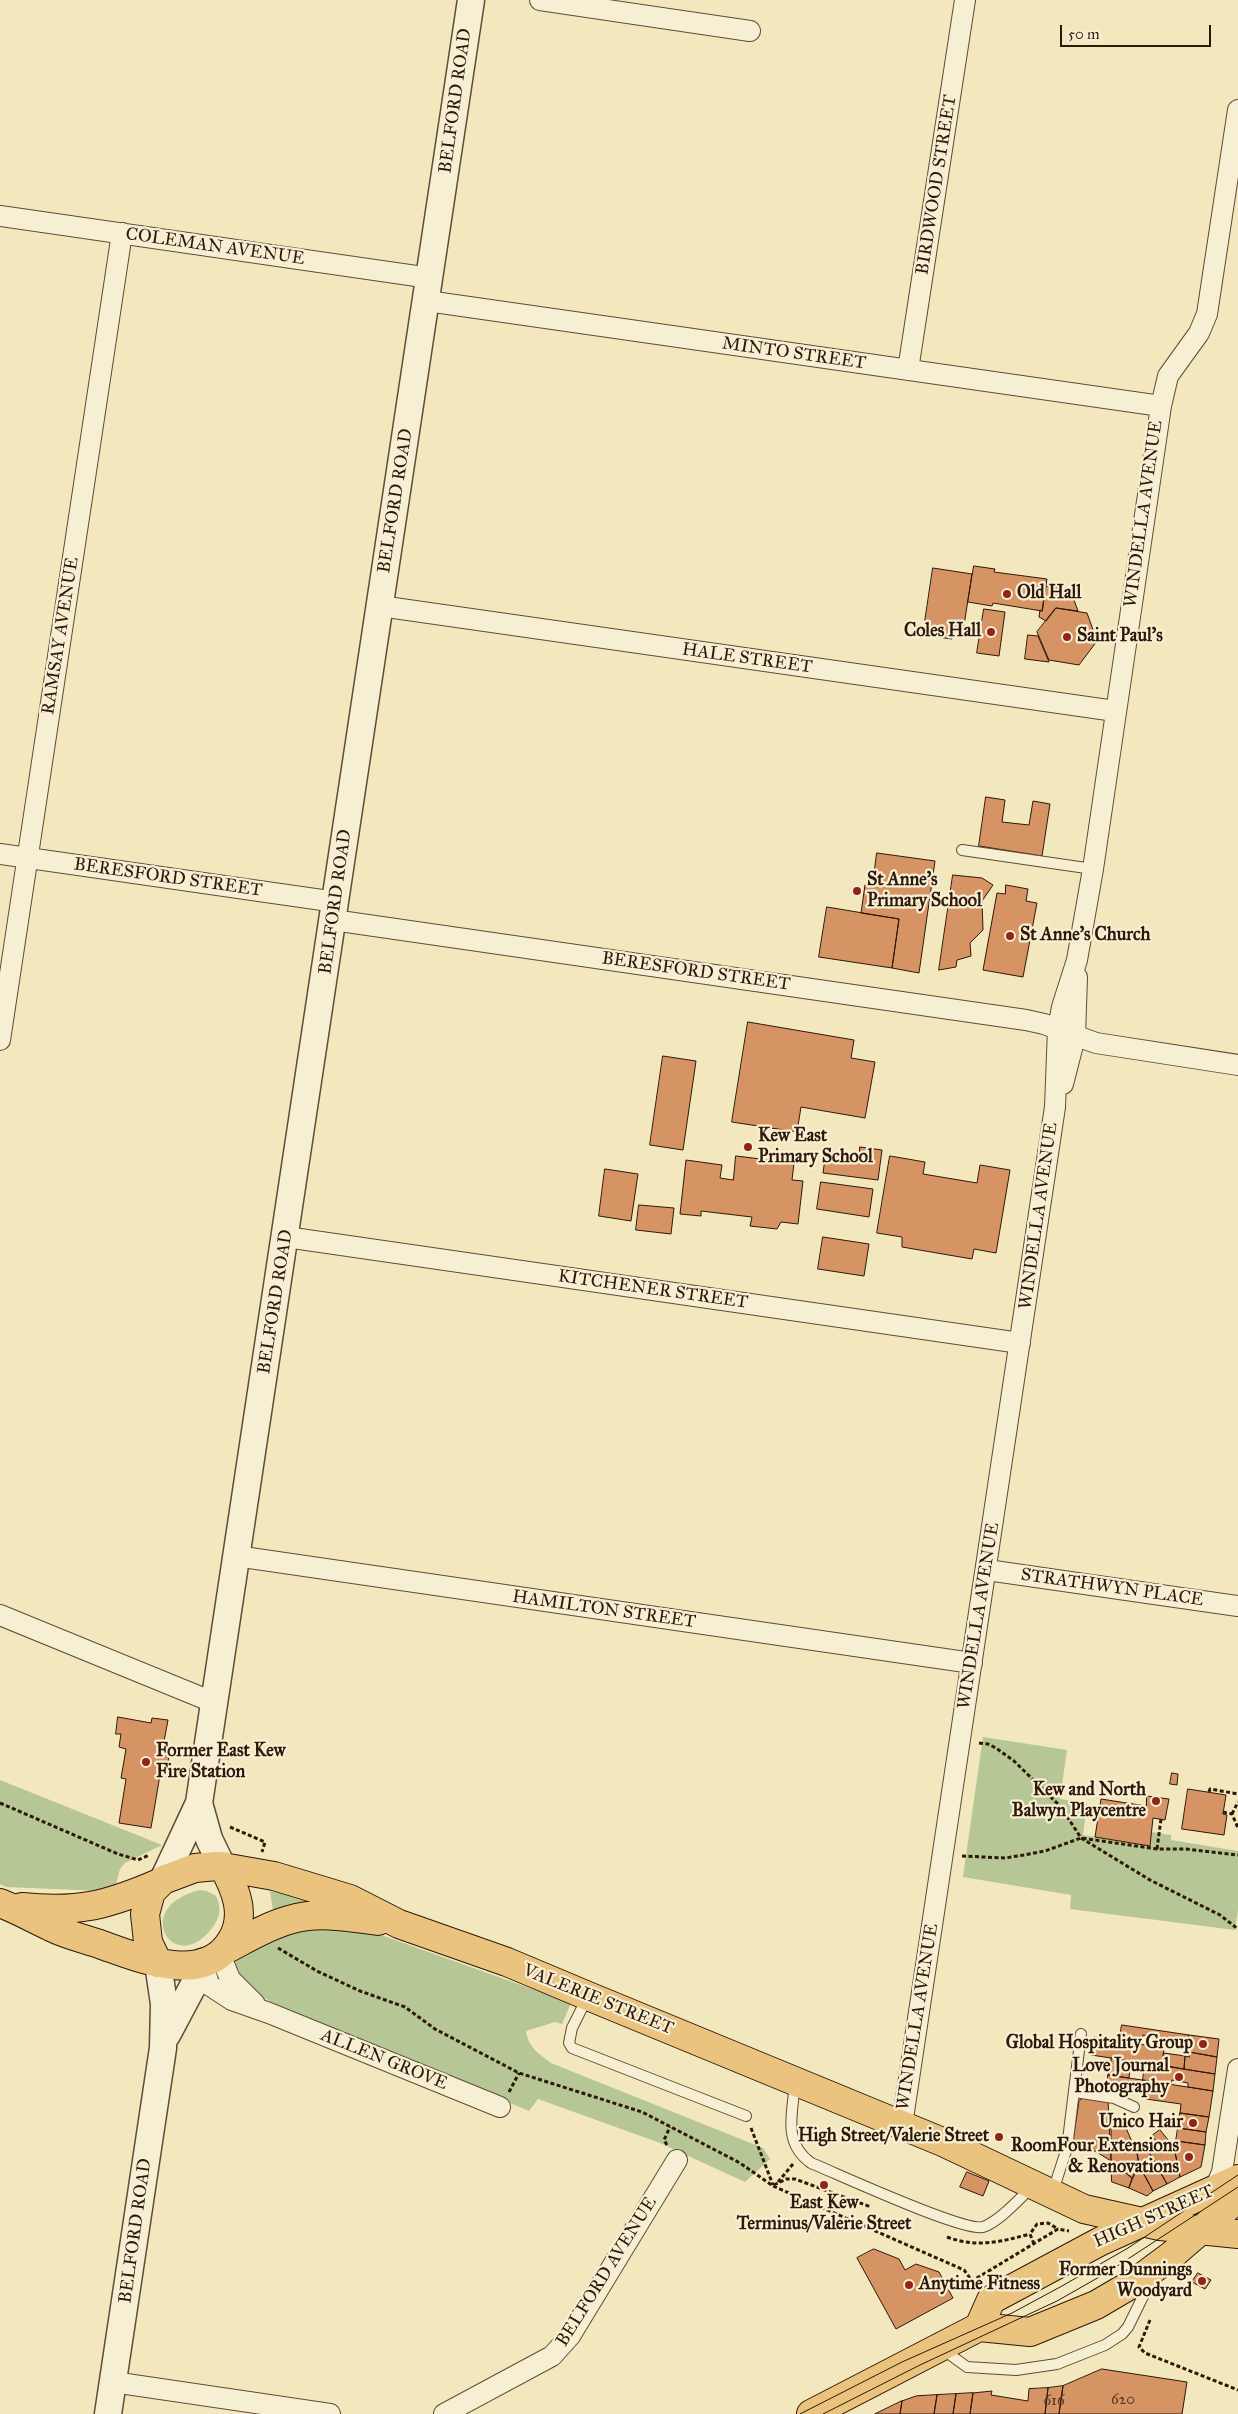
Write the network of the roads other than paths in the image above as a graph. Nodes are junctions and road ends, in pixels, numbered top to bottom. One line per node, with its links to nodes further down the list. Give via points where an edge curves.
1 (471, 0): 8 (street, BELFORD ROAD)
2 (540, 0): 4 (street)
3 (965, 0): 9 (street, BIRDWOOD STREET)
4 (750, 31)
5 (1238, 110): 10 (street, WINDELLA AVENUE, via 1207,314 1199,333 1168,376)
6 (0, 216): 7 (street, COLEMAN AVENUE)
7 (122, 233): 8 (street, COLEMAN AVENUE); 15 (street, RAMSAY AVENUE)
8 (429, 289): 9 (street, MINTO STREET); 11 (street, BELFORD ROAD)
9 (908, 370): 10 (street, MINTO STREET)
10 (1161, 406): 12 (street, WINDELLA AVENUE)
11 (380, 606): 12 (street, HALE STREET); 17 (street, BELFORD ROAD)
12 (1115, 711): 16 (street, WINDELLA AVENUE)
13 (962, 850): 16 (lane)
14 (0, 854): 15 (street, BERESFORD STREET)
15 (27, 858): 17 (street, BERESFORD STREET); 19 (street, RAMSAY AVENUE)
16 (1092, 870): 18 (street, WINDELLA AVENUE, via 1077,960 1062,1007)
17 (335, 911): 18 (street, BERESFORD STREET, via 1026,1020); 21 (street, BELFORD ROAD)
18 (1067, 1033): 20 (street, BERESFORD STREET, via 1118,1047); 22 (street, WINDELLA AVENUE)
19 (0, 1040)
20 (1238, 1064)
21 (286, 1238): 22 (street, KITCHENER STREET); 23 (street, BELFORD ROAD)
22 (1020, 1344): 24 (street, WINDELLA AVENUE)
23 (236, 1556): 27 (street, HAMILTON STREET); 28 (street, BELFORD ROAD)
24 (987, 1570): 25 (street, STRATHWYN PLACE); 27 (street, WINDELLA AVENUE)
25 (1238, 1606)
26 (0, 1615): 28 (street)
27 (972, 1664): 46 (street, WINDELLA AVENUE)
28 (216, 1703): 29 (street, BELFORD ROAD)
29 (199, 1803): 30 (street, BELFORD ROAD, via 208,1839); 31 (street, BELFORD ROAD)
30 (222, 1866): 31 (main road, via 195,1868); 33 (main road, VALERIE STREET, via 350,1899); 34 (main road, via 236,1894 239,1912 236,1930)
31 (161, 1881): 32 (main road, via 120,1899 91,1907 48,1910); 35 (main road, via 148,1898 145,1919 148,1942)
32 (4, 1904): 35 (main road, via 54,1928)
33 (399, 1924): 34 (main road, VALERIE STREET, via 324,1915 289,1920); 36 (main road, VALERIE STREET, via 507,1962)
34 (212, 1957): 35 (main road, via 182,1966); 38 (street, BELFORD ROAD, via 169,2029); 43 (street, ALLEN GROVE, via 208,1982 232,2000)
35 (158, 1963): 38 (street, BELFORD ROAD, via 164,2004)
36 (588, 1996): 40 (main road, VALERIE STREET); 45 (lane, via 572,2028 569,2043 572,2048)
37 (1081, 2034): 41 (lane)
38 (163, 2048): 59 (street, BELFORD ROAD)
39 (1238, 2069): 42 (street)
40 (796, 2081): 46 (main road, VALERIE STREET); 50 (lane, via 792,2134 800,2155 811,2163 969,2226 989,2224)
41 (1075, 2092): 44 (lane, via 1114,2098); 50 (lane, via 1067,2148)
42 (1233, 2104): 47 (street, via 1232,2137); 51 (street, via 1222,2172)
43 (500, 2107)
44 (1134, 2107)
45 (746, 2116)
46 (902, 2125): 50 (main road, VALERIE STREET, via 991,2163)
47 (1238, 2150)
48 (677, 2160): 63 (street, BELFORD AVENUE, via 559,2350)
49 (1238, 2179): 51 (main road, HIGH STREET)
50 (1043, 2190): 53 (main road, VALERIE STREET, via 1100,2214)
51 (1210, 2192): 53 (main road, HIGH STREET)
52 (1238, 2198): 54 (main road, HIGH STREET)
53 (1141, 2223): 54 (main road, VALERIE STREET); 57 (main road, HIGH STREET, via 991,2300)
54 (1200, 2231): 55 (main road, VALERIE STREET); 56 (main road, HIGH STREET)
55 (1238, 2234)
56 (1172, 2254): 57 (main road, HIGH STREET, via 1119,2292 1072,2316 1030,2332); 58 (lane, HIGH STREET, via 1152,2280 1125,2331 1114,2340 1081,2355 1042,2368 999,2370 967,2367)
57 (979, 2327): 58 (main road)
58 (940, 2348): 60 (main road)
59 (114, 2382): 61 (street, BELFORD ROAD); 62 (street)
60 (823, 2411)
61 (108, 2414)
62 (330, 2414)
63 (444, 2414)

